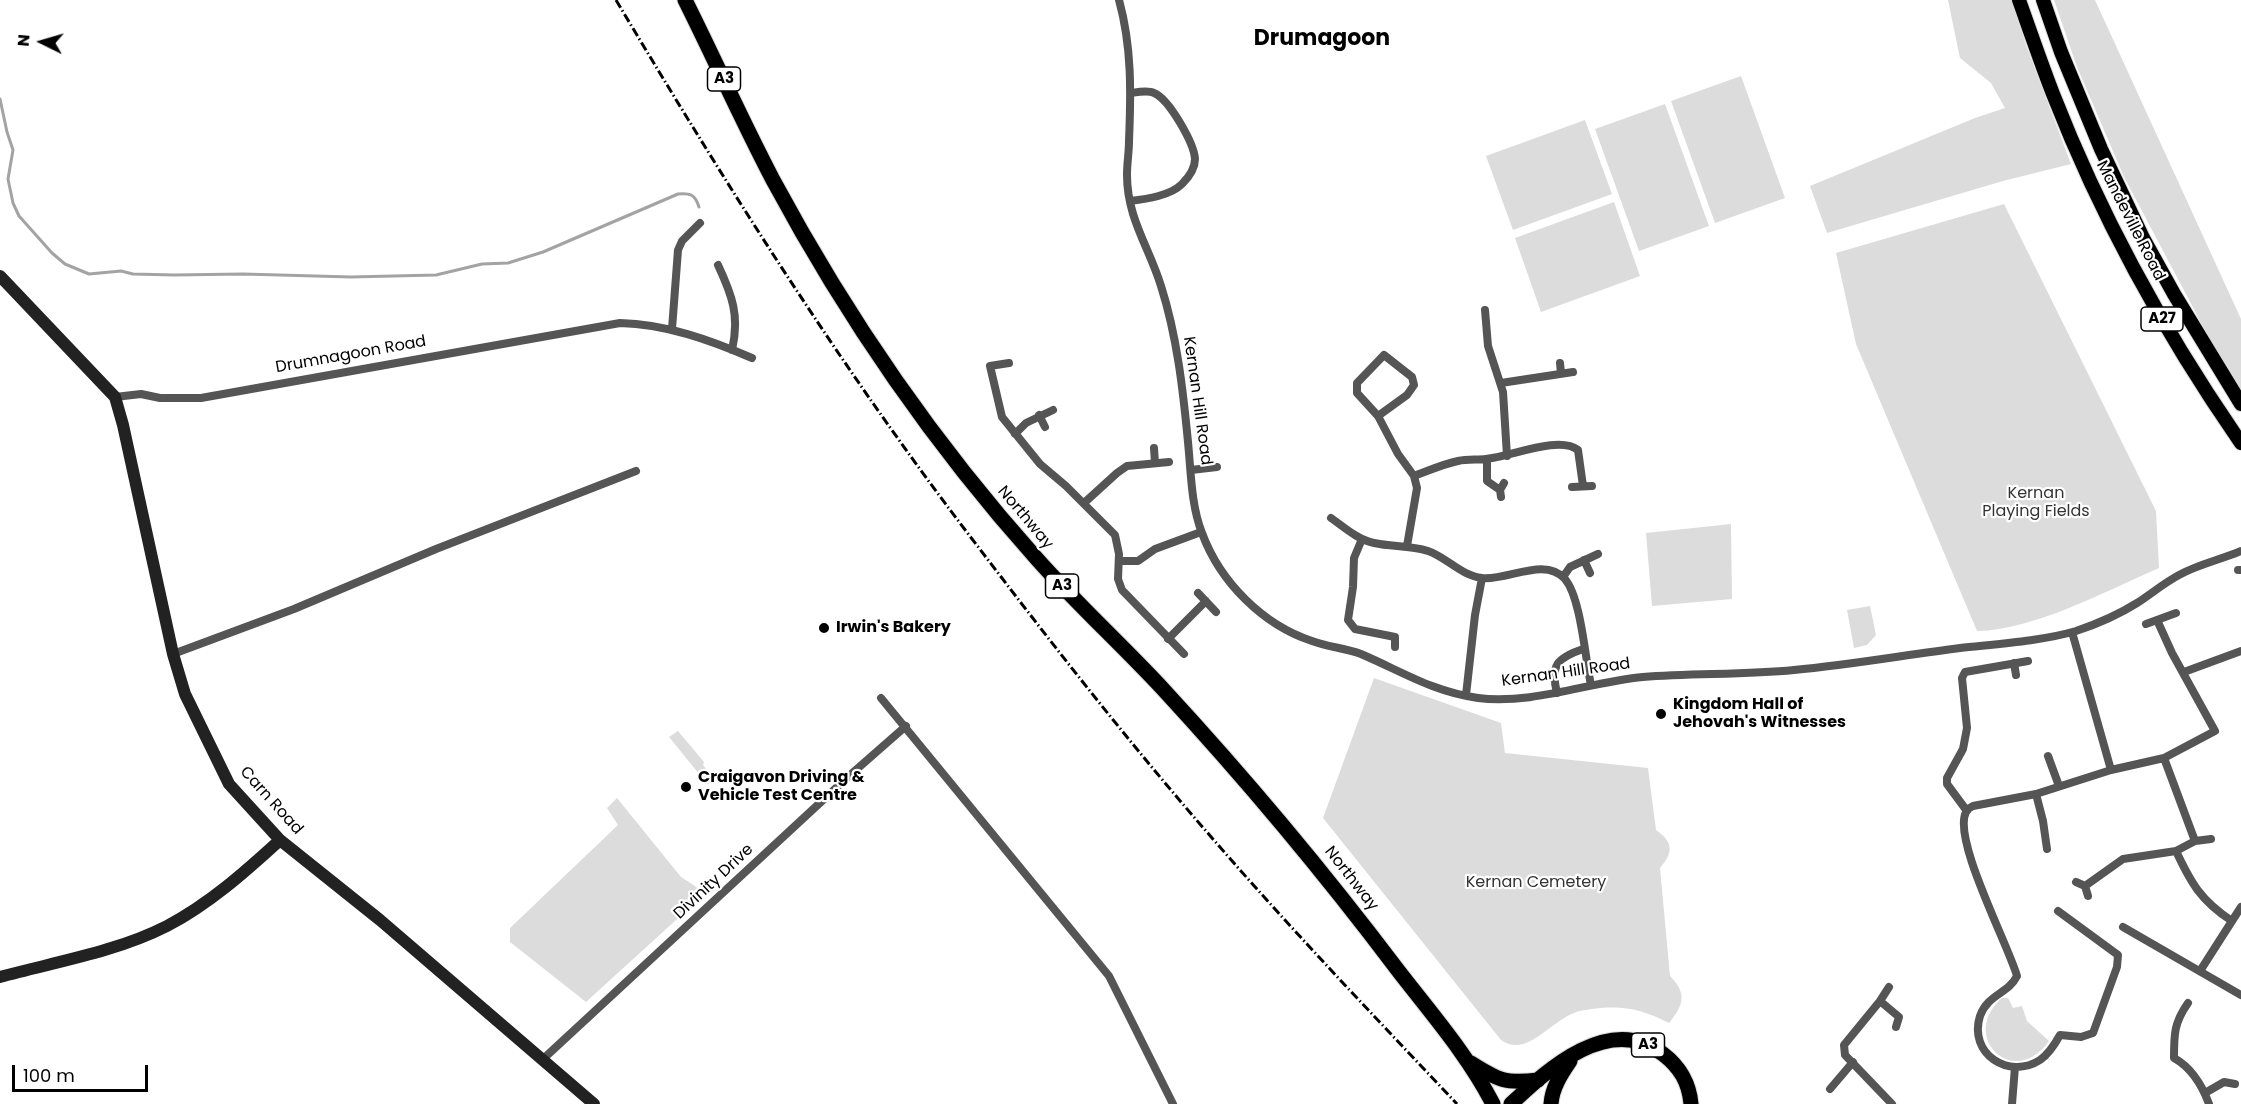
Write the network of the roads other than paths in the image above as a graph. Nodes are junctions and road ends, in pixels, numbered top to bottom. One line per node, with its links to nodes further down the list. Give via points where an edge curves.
1 (685, 0): 96 (highway, Northway / A3, via 762,158 817,257 929,427 1037,560 1160,686 1277,816)
2 (1119, 0): 5 (street, via 1131,62)
3 (2019, 0): 26 (main road, Mandeville Road / A27, via 2054,96 2095,190 2162,319)
4 (2043, 0): 20 (main road, Mandeville Road / A27, via 2115,180 2174,294)
5 (1131, 93): 6 (street, Kernan Hill Road, via 1126,176); 6 (street, via 1153,92 1162,98 1191,143 1195,159 1192,172 1181,186)
6 (1130, 201): 33 (street, Kernan Hill Road, via 1161,283 1186,417)
7 (700, 223): 11 (street, via 678,250)
8 (718, 265): 12 (street, via 732,295 736,320)
9 (0, 276): 19 (main road)
10 (1485, 310): 18 (street, via 1488,346)
11 (672, 330): 12 (street, Drumnagoon Road); 19 (street, Drumnagoon Road, via 635,323 600,325 201,398 141,394)
12 (732, 350): 13 (street, Drumnagoon Road)
13 (752, 358)
14 (1009, 363): 25 (street, via 990,366 1002,417)
15 (1560, 363): 17 (street)
16 (1573, 372): 17 (street)
17 (1562, 373): 18 (street)
18 (1501, 383): 28 (street)
19 (115, 397): 61 (main road, Carn Road)
20 (2241, 405)
21 (1053, 410): 22 (street)
22 (1039, 415): 24 (street); 25 (street)
23 (1377, 416): 23 (street, via 1357,393 1357,383 1384,355 1412,377 1414,385 1407,395); 35 (street)
24 (1045, 427)
25 (1015, 434): 38 (street, via 1040,464)
26 (2241, 443)
27 (1154, 448): 31 (street)
28 (1507, 456): 29 (street); 36 (street, via 1545,446 1576,447 1587,486)
29 (1487, 459): 35 (street, via 1460,460); 37 (street, via 1487,481)
30 (1169, 462): 31 (street)
31 (1155, 463): 38 (street, via 1127,466)
32 (1217, 467): 33 (street)
33 (1191, 470): 40 (street, Kernan Hill Road)
34 (636, 471): 61 (street)
35 (1414, 476): 42 (street, via 1417,488)
36 (1572, 487)
37 (1501, 490)
38 (1084, 504): 46 (street, via 1115,535)
39 (1331, 518): 41 (street)
40 (1201, 532): 46 (street, via 1155,549 1138,561); 69 (street, Kernan Hill Road, via 1230,583 1252,606 1288,631 1359,654 1443,691)
41 (1362, 539): 42 (street); 58 (street, via 1354,558 1348,620 1355,629 1395,637)
42 (1407, 546): 49 (street, via 1430,551)
43 (2241, 551): 56 (street, Kernan Hill Road, via 2196,567 2112,617)
44 (1598, 554): 45 (street)
45 (1584, 560): 47 (street); 48 (street, via 1570,567)
46 (1119, 561): 57 (street, via 1122,590)
47 (1590, 573)
48 (1563, 577): 49 (street, via 1546,568); 59 (street, via 1573,590)
49 (1482, 578): 69 (street)
50 (1198, 593): 51 (street)
51 (1206, 601): 52 (street); 57 (street)
52 (1216, 612)
53 (2176, 613): 54 (street)
54 (2157, 620): 55 (street); 65 (street)
55 (2146, 624)
56 (2072, 632): 67 (street, Kernan Hill Road, via 1806,669 1644,677); 74 (street)
57 (1168, 639): 62 (street)
58 (1395, 647)
59 (1583, 649): 67 (street); 68 (street, via 1569,654 1555,668)
60 (2241, 651): 65 (street)
61 (173, 654): 79 (main road, Carn Road, via 185,694 229,783)
62 (1184, 654)
63 (2028, 661): 64 (street)
64 (2014, 663): 66 (street); 77 (street, via 1965,672 1962,678 1967,728 1963,749 1947,784)
65 (2184, 672): 73 (street, via 2215,730)
66 (2016, 675)
67 (1591, 685): 68 (street, Kernan Hill Road)
68 (1557, 693): 69 (street, Kernan Hill Road, via 1499,699)
69 (1466, 695)
70 (881, 698): 71 (street)
71 (906, 726): 97 (street, Divinity Drive); 106 (street, via 1109,976)
72 (2048, 756): 75 (street)
73 (2164, 758): 74 (street); 80 (street)
74 (2110, 770): 75 (street)
75 (2059, 786): 76 (street)
76 (2036, 794): 77 (street, via 1973,806); 81 (street)
77 (1966, 811): 99 (street, via 1964,823 1976,875 2017,976 2013,985 1993,996 1986,1005 1980,1018 1980,1043 1994,1062)
78 (2211, 839): 80 (street)
79 (280, 840): 89 (main road, via 246,872 167,926 120,945); 97 (main road, Carn Road, via 380,920)
80 (2195, 841): 82 (street)
81 (2048, 849)
82 (2176, 851): 83 (street, via 2123,859 2080,884); 86 (street, via 2201,896)
83 (2088, 896)
84 (2241, 907): 86 (street)
85 (2058, 911): 99 (street, via 2118,955 2117,967 2093,1033 2081,1037 2060,1035 2041,1060 2027,1067)
86 (2232, 921): 88 (street)
87 (2123, 927): 88 (street)
88 (2200, 971): 91 (street)
89 (0, 976)
90 (1888, 987): 92 (street)
91 (2241, 995)
92 (1880, 1001): 94 (street, via 1899,1017); 98 (street, via 1844,1045)
93 (2188, 1003): 104 (street, via 2174,1033 2174,1058 2186,1065)
94 (1896, 1027)
95 (1575, 1053): 100 (highway, A3); 110 (highway, via 1558,1080); 111 (highway, A3, via 1603,1041 1641,1041 1672,1061 1683,1075)
96 (1466, 1059): 100 (highway, via 1503,1081); 102 (highway, Northway / A3)
97 (542, 1060): 105 (main road, Carn Road)
98 (1852, 1062): 103 (street); 112 (street)
99 (2015, 1067): 113 (street)
100 (1538, 1080): 109 (highway, A3)
101 (2235, 1084): 104 (street, via 2224,1082)
102 (1484, 1088): 107 (highway, Northway / A3); 108 (highway, Northway / A3)
103 (1830, 1089)
104 (2205, 1093): 114 (street)
105 (594, 1104)
106 (1173, 1104)
107 (1493, 1104)
108 (1505, 1104)
109 (1511, 1104)
110 (1551, 1104)
111 (1691, 1104)
112 (1892, 1104)
113 (2012, 1104)
114 (2209, 1104)

